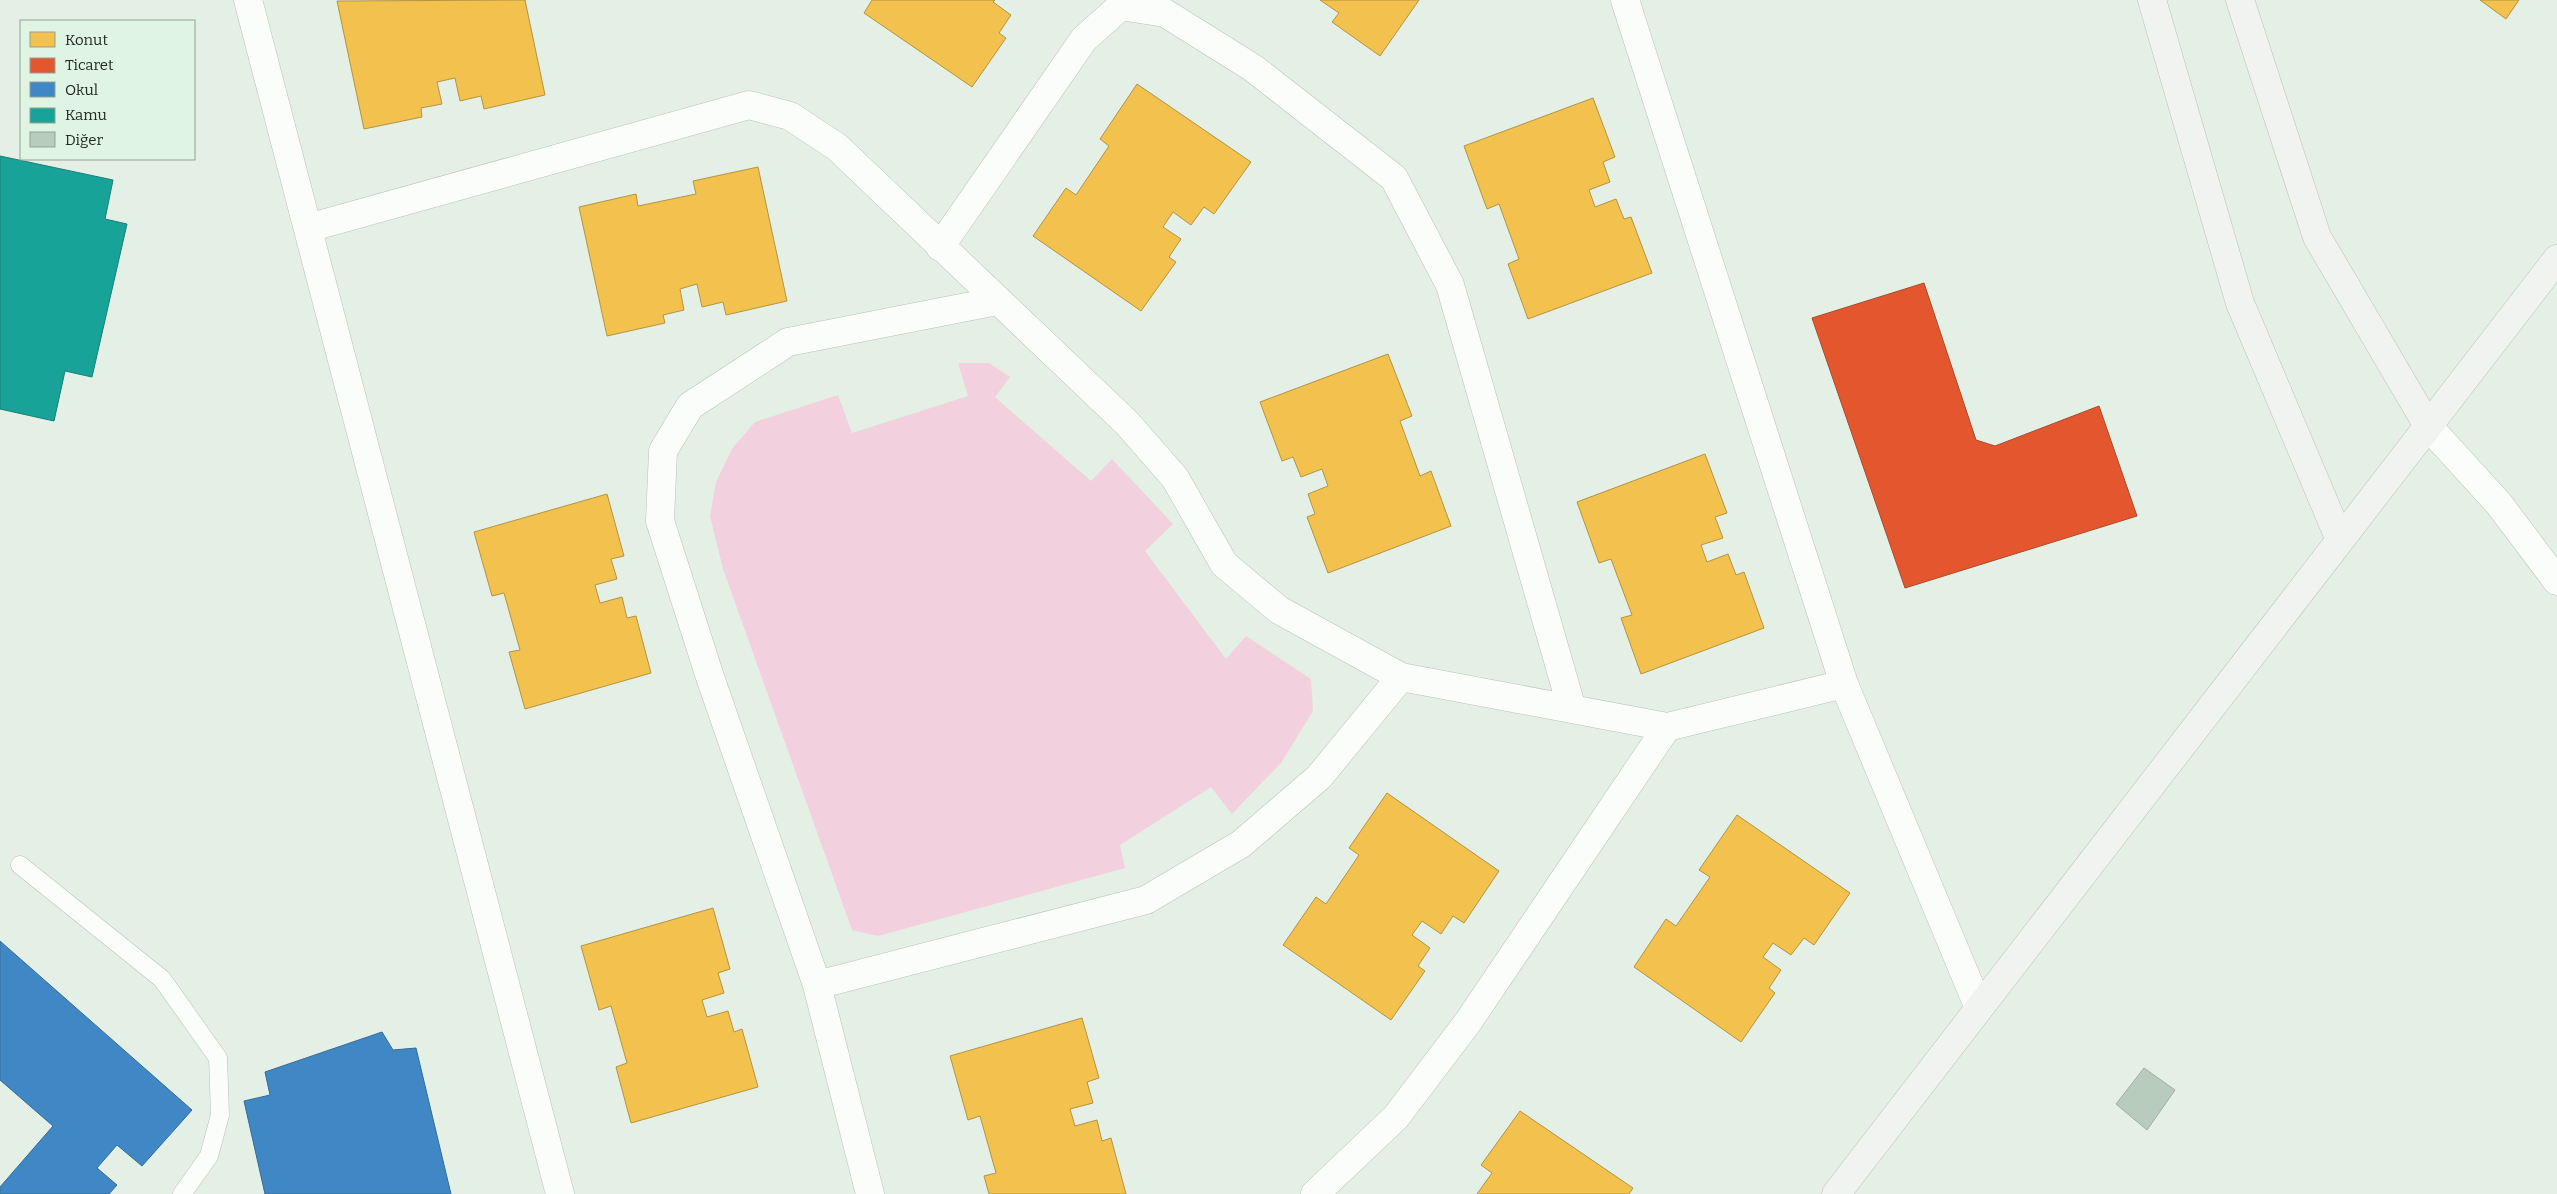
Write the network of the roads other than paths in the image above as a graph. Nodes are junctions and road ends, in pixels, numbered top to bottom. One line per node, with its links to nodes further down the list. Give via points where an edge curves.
1 (248, 0): 5 (street)
2 (1625, 0): 13 (street)
3 (2152, 0): 10 (main road, via 2240,303)
4 (2240, 0): 9 (main road, via 2316,237)
5 (308, 228): 6 (street, via 749,105 790,116 837,147); 20 (street)
6 (940, 247): 8 (street); 14 (street, via 1084,39 1121,6 1165,13 1253,68 1394,178 1450,285)
7 (2555, 268): 9 (main road)
8 (997, 301): 12 (street, via 1127,423 1176,478 1224,564 1279,610); 17 (street, via 788,342 690,406 663,451 660,521 710,677)
9 (2428, 426): 10 (main road); 11 (street, via 2499,504)
10 (2340, 540): 18 (main road)
11 (2557, 581)
12 (1401, 677): 14 (street); 17 (street, via 1312,783 1241,844 1146,900)
13 (1844, 684): 15 (street); 18 (street)
14 (1572, 710): 15 (street)
15 (1667, 727): 22 (street, via 1468,1022 1396,1118)
16 (20, 865): 19 (lane, via 162,979 218,1058 220,1114 209,1156)
17 (817, 985): 21 (street)
18 (1979, 1008): 23 (main road)
19 (182, 1194)
20 (560, 1194)
21 (870, 1194)
22 (1315, 1194)
23 (1836, 1194)

